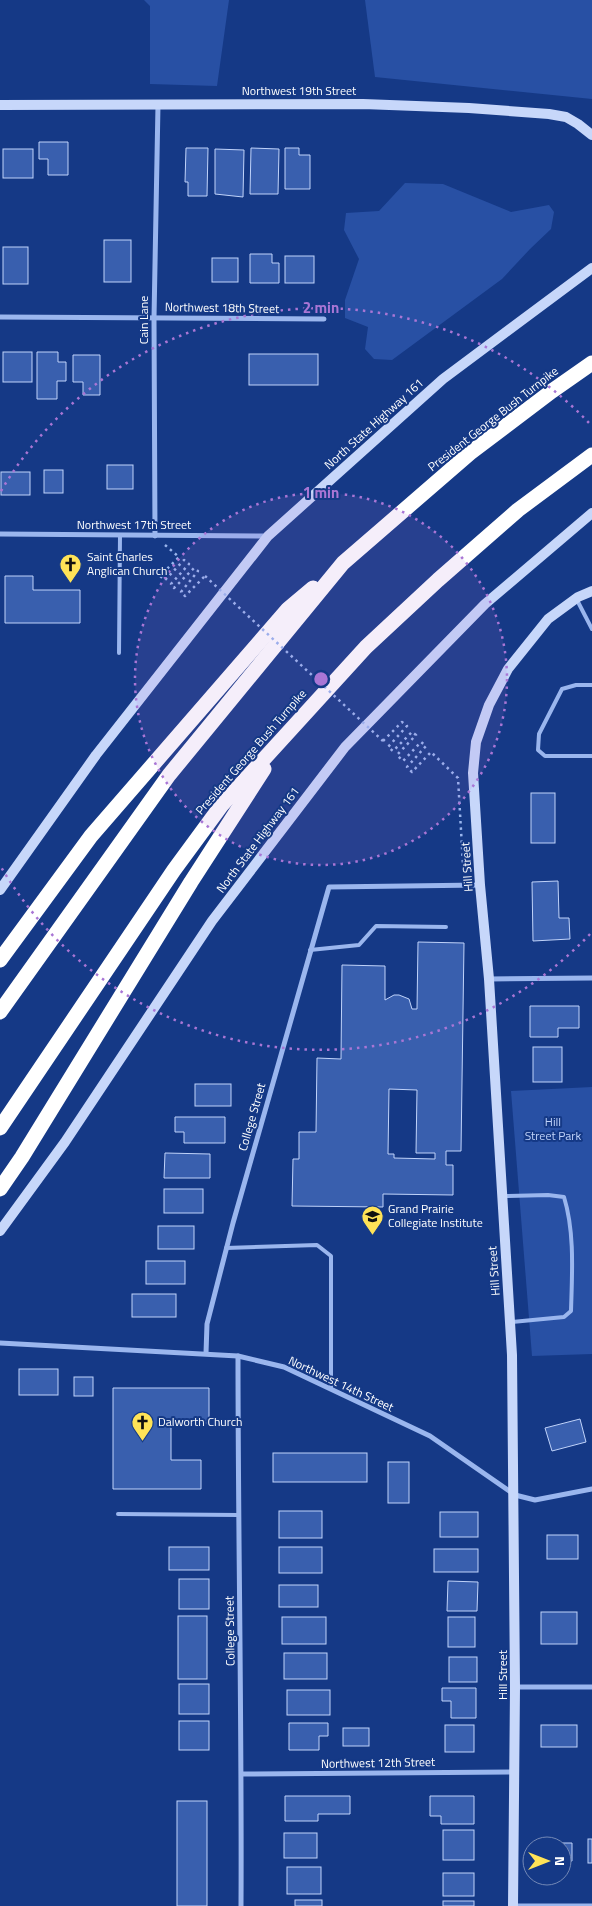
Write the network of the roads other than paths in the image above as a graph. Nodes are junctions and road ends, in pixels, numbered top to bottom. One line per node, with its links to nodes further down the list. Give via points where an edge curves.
1 (158, 104): 2 (street, Northwest 19th Street); 3 (street, Northwest 19th Street, via 362,104 540,113 566,117); 6 (street, Cain Lane)
2 (0, 105)
3 (592, 135)
4 (592, 268): 14 (street, North State Highway 161, via 443,379)
5 (0, 317): 6 (street, Northwest 18th Street)
6 (154, 318): 7 (street, Northwest 18th Street); 13 (street, Cain Lane)
7 (324, 319)
8 (592, 362): 15 (highway, President George Bush Turnpike, via 470,453)
9 (592, 455): 21 (highway, President George Bush Turnpike, via 518,510 438,580 366,647)
10 (592, 513): 34 (street, North State Highway 161, via 485,604 344,747 212,921 64,1142)
11 (0, 534): 12 (street, Northwest 17th Street)
12 (120, 535): 13 (street, Northwest 17th Street); 19 (lane)
13 (155, 536): 14 (street, Northwest 17th Street)
14 (268, 536): 24 (street, North State Highway 161, via 96,754)
15 (343, 562): 27 (highway, via 288,609 91,836); 30 (highway, President George Bush Turnpike, via 169,775)
16 (592, 591): 17 (street, Hill Street)
17 (576, 598): 18 (lane); 23 (street, Hill Street, via 548,619 508,669 489,705 476,742 473,773)
18 (592, 629)
19 (119, 654)
20 (592, 685): 22 (lane, via 562,689 539,734 538,750 546,756)
21 (288, 732): 31 (highway, President George Bush Turnpike, via 221,806 174,870); 32 (highway)
22 (592, 756)
23 (480, 885): 26 (street, College Street, via 329,887); 29 (street, Hill Street)
24 (2, 886)
25 (446, 927): 26 (lane, via 376,926 359,945)
26 (310, 950): 35 (street, College Street)
27 (0, 960)
28 (592, 978): 29 (street)
29 (489, 979): 33 (street, Hill Street)
30 (0, 1012)
31 (0, 1128)
32 (0, 1189)
33 (502, 1196): 36 (street, Hill Street); 36 (lane, via 564,1197 572,1267 571,1311 564,1317)
34 (0, 1230)
35 (226, 1248): 38 (street, College Street, via 207,1324); 40 (lane, via 317,1245 331,1256)
36 (510, 1323): 42 (street, Hill Street)
37 (0, 1343): 38 (street, Northwest 14th Street)
38 (206, 1354): 39 (street, Northwest 14th Street)
39 (238, 1356): 40 (street, Northwest 14th Street, via 284,1367); 44 (street, College Street)
40 (331, 1389): 42 (street, Northwest 14th Street, via 430,1436)
41 (592, 1489): 42 (street, Northwest 14th Street, via 536,1500)
42 (515, 1495): 45 (street, Hill Street)
43 (118, 1514): 44 (lane)
44 (238, 1515): 48 (street, College Street)
45 (515, 1687): 46 (street); 47 (street, Hill Street)
46 (592, 1687)
47 (514, 1772): 48 (street, Northwest 12th Street); 50 (street, Hill Street)
48 (242, 1774): 49 (street, College Street)
49 (241, 1906)
50 (513, 1906): 51 (street)
51 (592, 1906)

